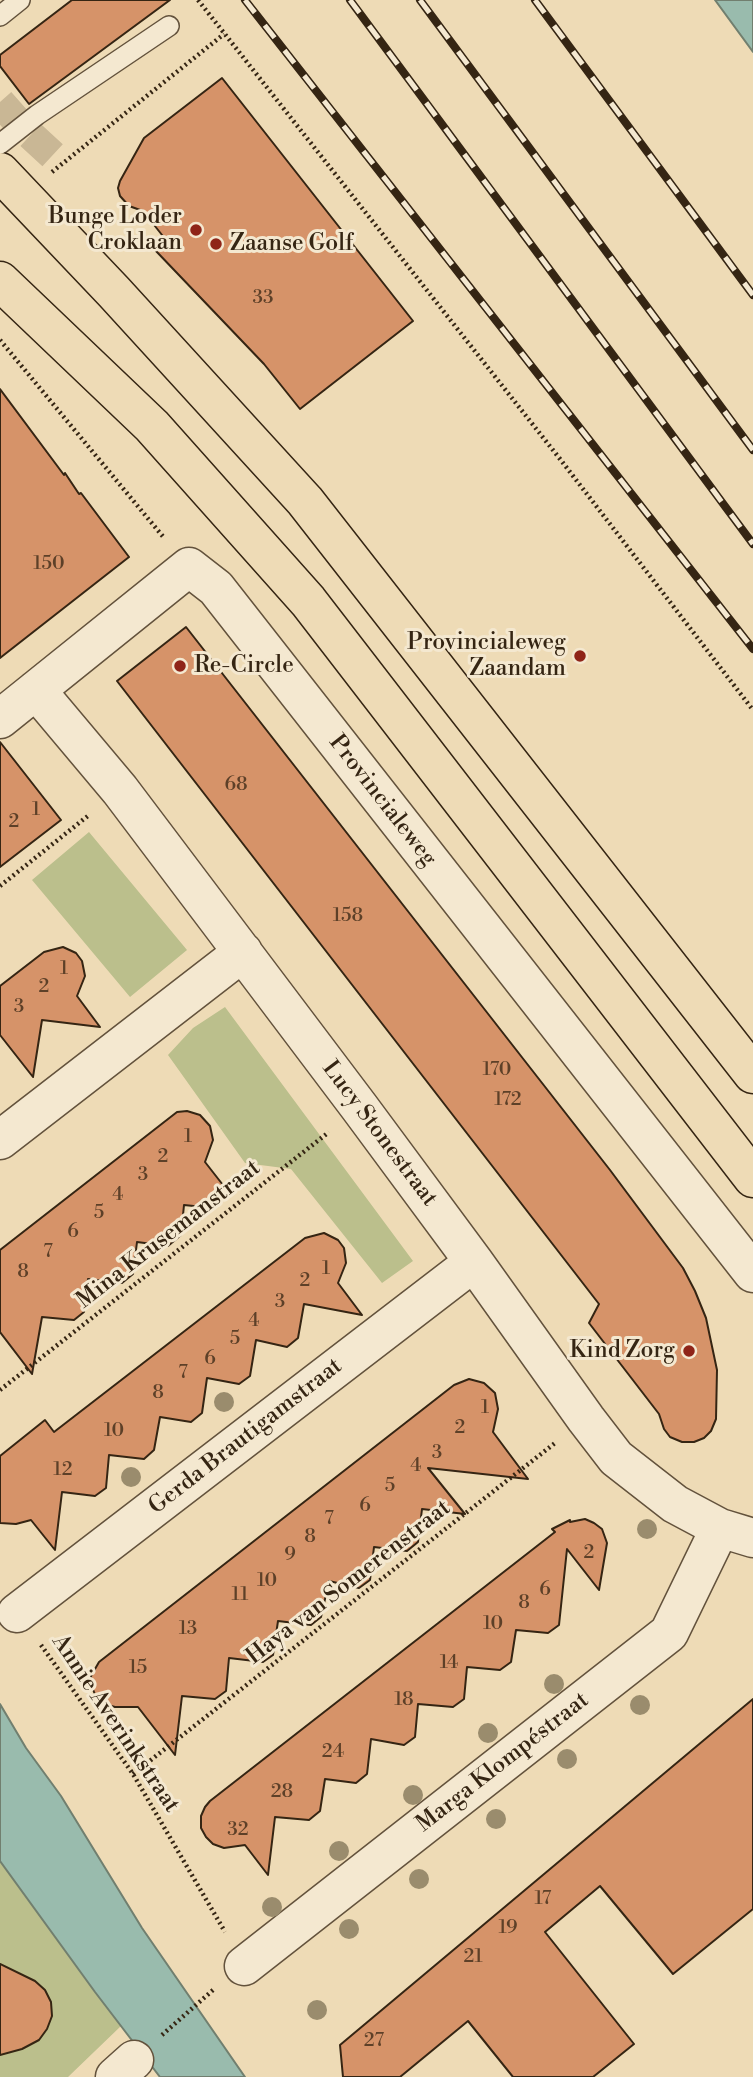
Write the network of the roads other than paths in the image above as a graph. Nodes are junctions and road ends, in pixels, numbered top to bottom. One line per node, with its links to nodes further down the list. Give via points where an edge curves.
1 (20, 0): 2 (lane)
2 (0, 16)
3 (169, 26): 4 (lane)
4 (0, 144)
5 (0, 172): 10 (main road, via 305,502)
6 (0, 281): 12 (main road, via 152,426 308,601)
7 (36, 690): 8 (street); 9 (street, Lucy Stonestraat, via 120,790); 14 (street, Provincialeweg, via 189,567 216,588)
8 (0, 719)
9 (243, 952): 11 (street); 13 (street, Lucy Stonestraat)
10 (753, 1074)
11 (0, 1140)
12 (753, 1178)
13 (474, 1262): 15 (street, Lucy Stonestraat, via 616,1458 675,1504); 16 (street, Gerda Brautigamstraat)
14 (753, 1273)
15 (736, 1533): 17 (street, Marga Klompéstraat, via 669,1633)
16 (17, 1613)
17 (244, 1966)

